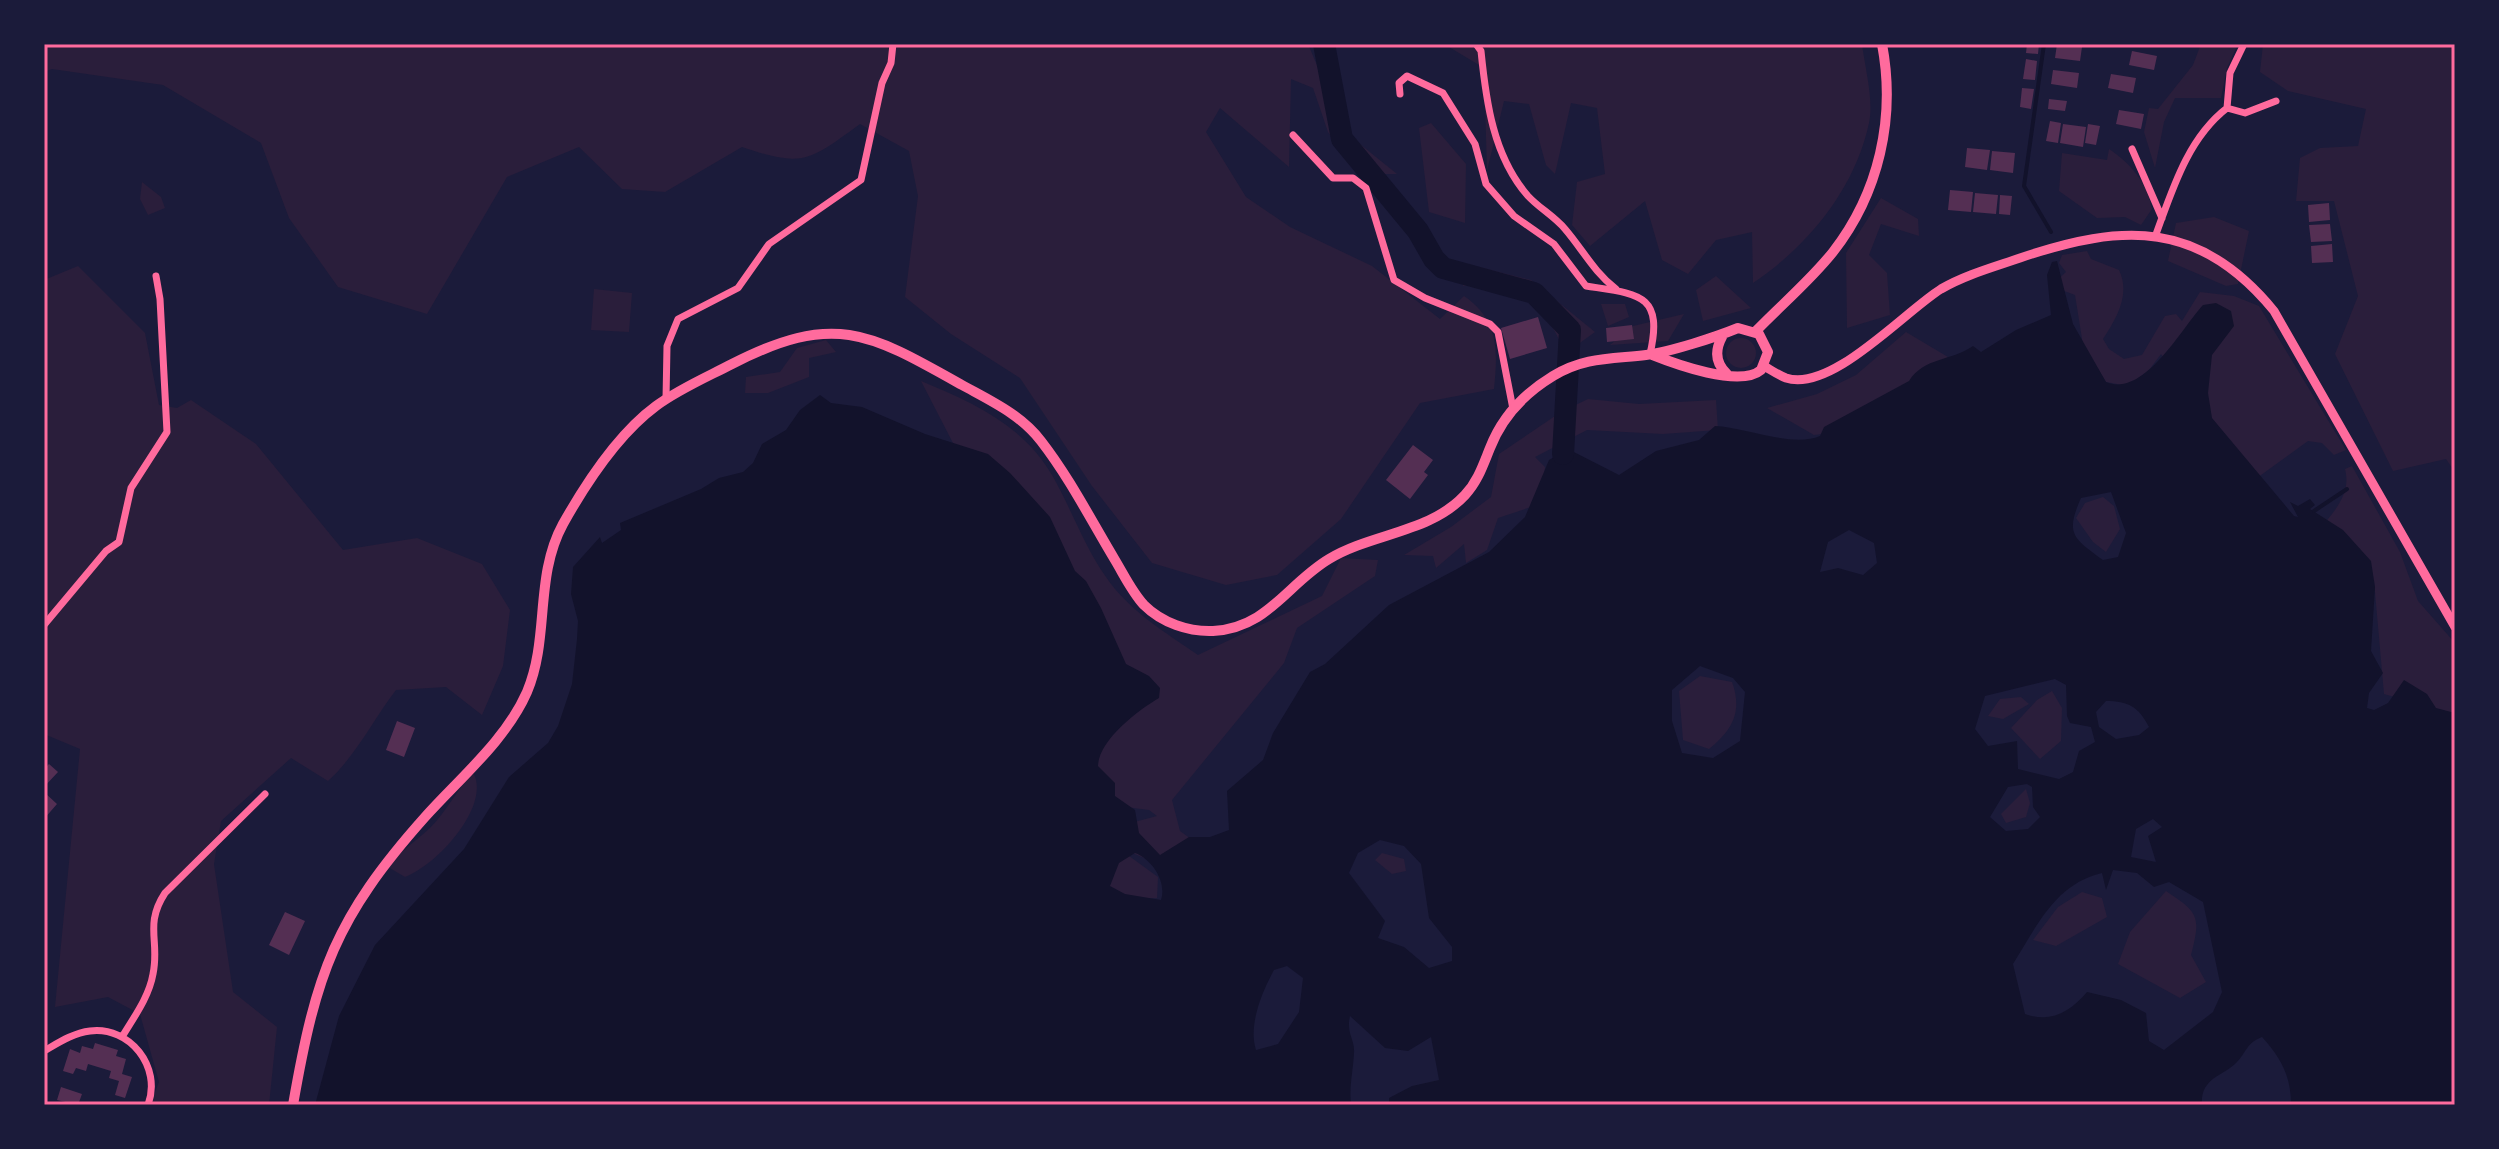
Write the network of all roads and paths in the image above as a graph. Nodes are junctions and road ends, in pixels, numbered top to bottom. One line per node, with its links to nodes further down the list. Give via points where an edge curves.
1 (893, 44): 19 (street, via 861,180 769,244 738,288 684,312 667,346)
2 (1476, 44): 13 (street, via 1487,110 1509,168 1582,249 1594,272)
3 (1882, 44): 14 (main road, via 1886,117 1868,193 1831,254)
4 (2244, 44): 7 (street, via 2230,73)
5 (1400, 94): 13 (street, via 1399,83 1407,76 1443,93 1475,144 1486,184 1514,216 1554,244 1586,286)
6 (2276, 101): 7 (street, via 2245,113)
7 (2227, 108): 10 (street, via 2194,140)
8 (1293, 135): 20 (street, via 1333,178 1353,178 1366,188 1394,280 1498,332)
9 (2132, 149): 10 (street)
10 (2162, 218): 11 (street)
11 (2155, 237): 17 (street, via 2088,237 1978,272 1913,307 1846,363 1814,376 1788,379); 22 (street, via 2225,263 2274,311)
12 (156, 276): 21 (street, via 167,432 131,488 119,542)
13 (1618, 291): 16 (street, via 1650,306 1657,324)
14 (1756, 331): 15 (main road, via 1738,328); 17 (main road, via 1767,347)
15 (1722, 337): 16 (main road); 18 (main road, via 1716,353)
16 (1650, 354): 18 (main road); 20 (main road, via 1608,355 1575,364 1535,387)
17 (1764, 366): 18 (main road, via 1749,378)
18 (1729, 375)
19 (666, 399): 20 (main road, via 789,338 833,333 884,343 1020,419 1049,452 1141,601 1168,621 1210,631 1253,621 1329,559 1452,507 1475,483); 27 (main road, via 617,446 558,536 546,568 533,674 517,711 390,857 348,916 311,1007)
20 (1513, 409)
21 (44, 625)
22 (2455, 627)
23 (265, 794): 24 (street, via 155,909 154,971 147,996)
24 (122, 1037): 25 (street, via 79,1032); 26 (street, via 149,1070)
25 (44, 1051)
26 (148, 1105)
27 (293, 1105)

